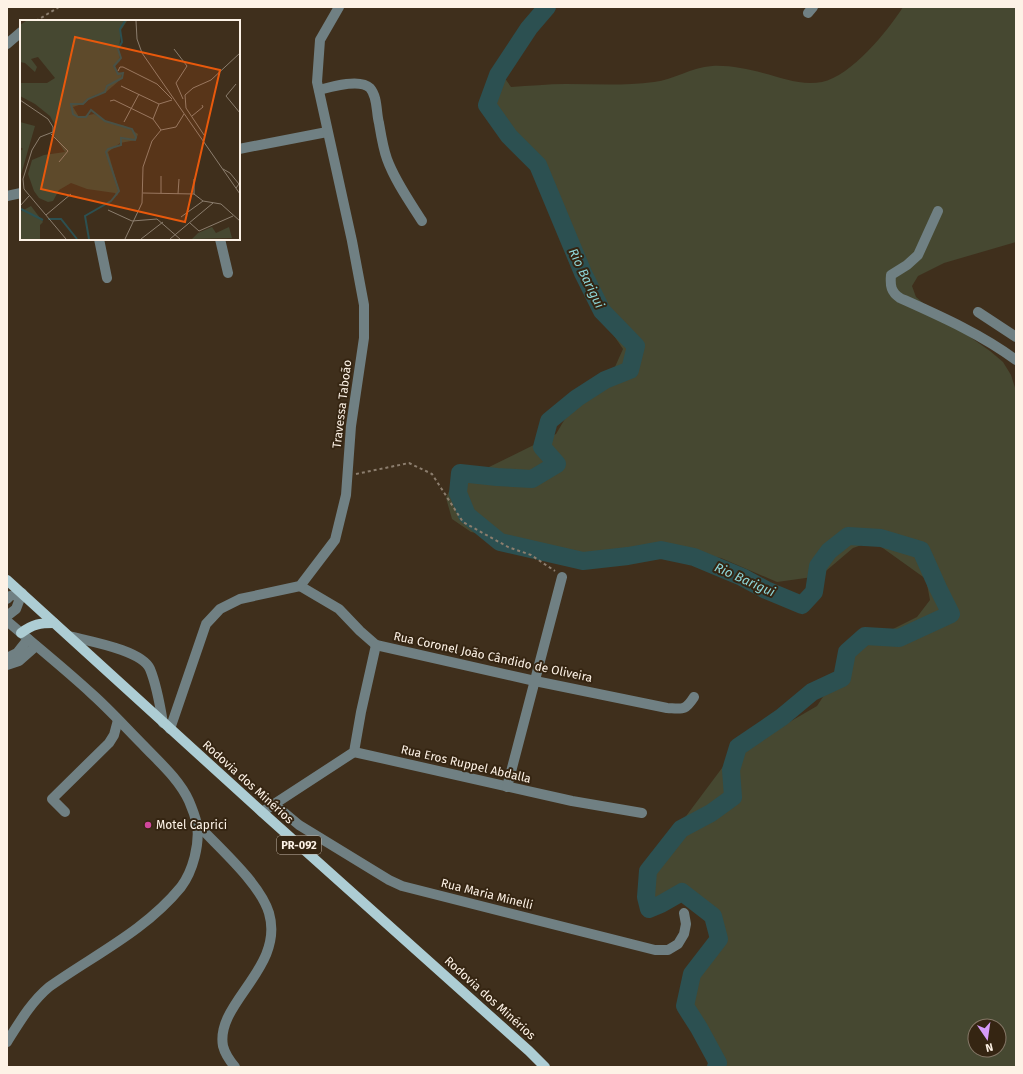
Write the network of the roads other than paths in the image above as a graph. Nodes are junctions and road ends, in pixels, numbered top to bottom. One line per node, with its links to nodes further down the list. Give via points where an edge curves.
1 (339, 7): 4 (street, Travessa Taboão, via 320,40)
2 (20, 33): 3 (street)
3 (7, 44)
4 (319, 90): 5 (street, Travessa Taboão); 10 (street, via 350,83 370,88 375,97 387,159)
5 (327, 132): 6 (street); 20 (street, Travessa Taboão, via 364,305 364,338 351,426 346,495 335,540)
6 (240, 149)
7 (20, 193): 8 (street)
8 (7, 196)
9 (938, 211): 17 (street, via 918,255 891,275 890,285 893,293 952,322)
10 (422, 221)
11 (99, 240): 14 (street)
12 (220, 240): 13 (street)
13 (228, 273)
14 (107, 278)
15 (978, 312): 16 (street)
16 (1016, 337)
17 (1016, 360)
18 (562, 577): 31 (street)
19 (7, 580): 21 (main road, Rodovia dos Minérios / PR-092)
20 (300, 586): 28 (street, Rua Coronel João Cândido de Oliveira, via 339,608); 34 (street, via 240,599 220,609 206,624)
21 (22, 594): 22 (street); 23 (street, via 16,608); 25 (main road, Rodovia dos Minérios / PR-092)
22 (7, 599)
23 (7, 616)
24 (7, 621): 27 (street)
25 (54, 623): 26 (main road, Rodovia dos Minérios / PR-092); 27 (main road, via 30,626)
26 (69, 636): 34 (main road, Rodovia dos Minérios / PR-092); 34 (street, via 128,651 150,667)
27 (28, 639): 29 (street, via 17,653); 30 (street, via 19,661); 33 (street, via 91,693)
28 (376, 645): 31 (street, Rua Coronel João Cândido de Oliveira); 35 (street)
29 (7, 658)
30 (7, 665)
31 (535, 681): 32 (street, Rua Coronel João Cândido de Oliveira, via 667,708 681,709 688,706); 36 (street)
32 (694, 697)
33 (118, 720): 38 (street, via 109,743 52,799); 41 (street, via 180,786)
34 (166, 726): 39 (main road, Rodovia dos Minérios / PR-092)
35 (354, 752): 36 (street, Rua Eros Ruppel Abdalla); 37 (street)
36 (507, 787): 40 (street, Rua Eros Ruppel Abdalla)
37 (275, 804): 39 (street); 42 (street, Rua Maria Minelli, via 299,825 402,886 655,950 668,950 678,944 686,924)
38 (65, 812)
39 (262, 812): 45 (main road, Rodovia dos Minérios / PR-092)
40 (642, 813)
41 (197, 824): 43 (street, via 196,852 182,886 140,927 41,994); 44 (street, via 255,887 264,900 272,925 267,953 260,969 225,1024 223,1046)
42 (684, 913)
43 (7, 1042)
44 (235, 1067)
45 (545, 1067)

